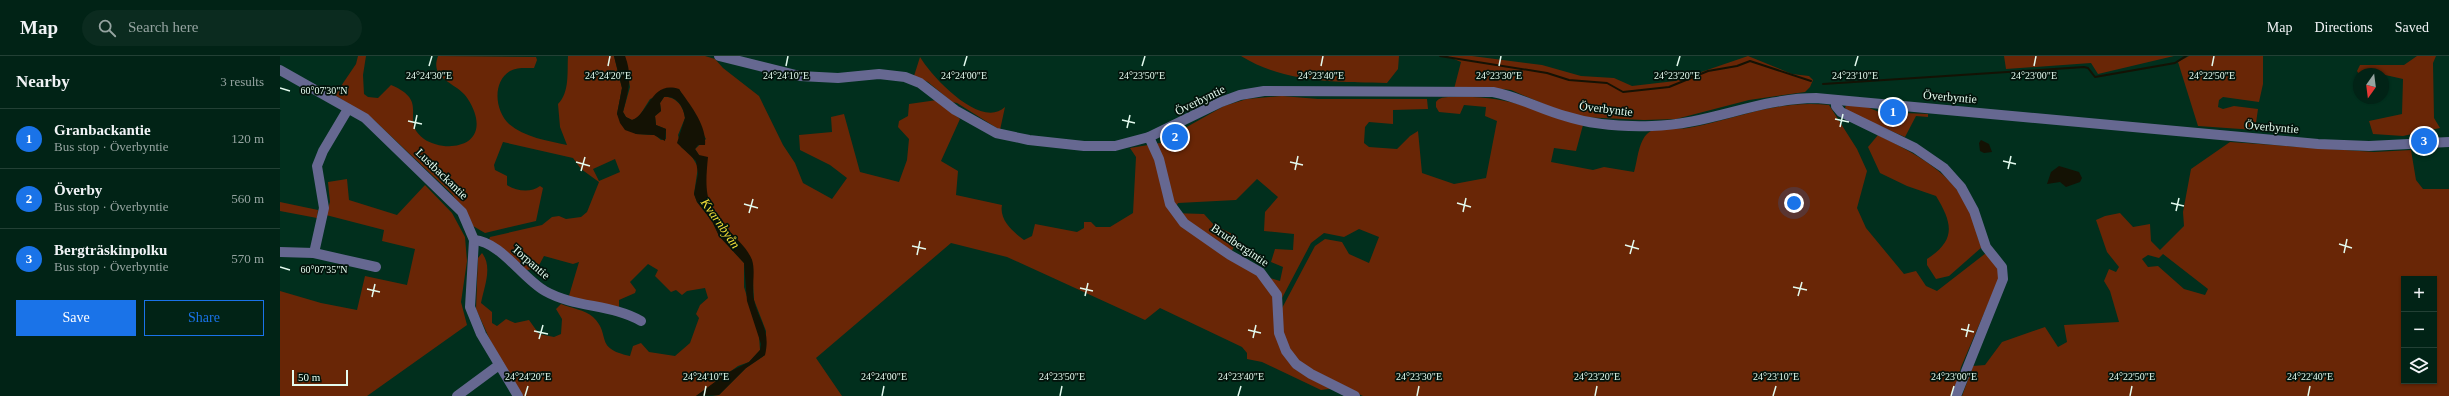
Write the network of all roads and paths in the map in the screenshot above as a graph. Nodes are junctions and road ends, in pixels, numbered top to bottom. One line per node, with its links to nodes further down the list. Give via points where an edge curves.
1 (719, 56): 5 (street, Överbyntie, via 778,72 812,77 838,78 879,74 905,77 920,83 954,110 985,128 1029,140 1101,147 1128,144)
2 (280, 70): 4 (street, Lustbackantie)
3 (1836, 100): 5 (street, Överbyntie, via 1794,99 1760,104 1683,124 1635,126 1584,121 1516,97 1493,92 1339,93 1277,90 1230,98); 6 (street, Överbyntie, via 2318,144 2369,146); 16 (street, via 1836,106 1841,112 1915,148 1944,168 1961,187 1974,211 1986,247 2002,267 2003,279)
4 (348, 109): 7 (street, Lustbackantie, via 366,118 454,202 468,222); 9 (street, via 317,166 324,208)
5 (1149, 137): 15 (street, Brudbergintie, via 1159,159 1170,204 1184,223 1260,272 1277,295 1279,333 1286,351 1296,364)
6 (2449, 142)
7 (474, 240): 11 (street, Torpantie, via 482,241 496,249 545,291 575,304 627,313); 12 (street, Lustbackantie, via 470,307 481,334)
8 (280, 252): 9 (street)
9 (314, 252): 10 (street)
10 (376, 267)
11 (641, 321)
12 (499, 365): 13 (street); 14 (street, Lustbackantie)
13 (457, 396)
14 (518, 396)
15 (1355, 396)
16 (1956, 396)

